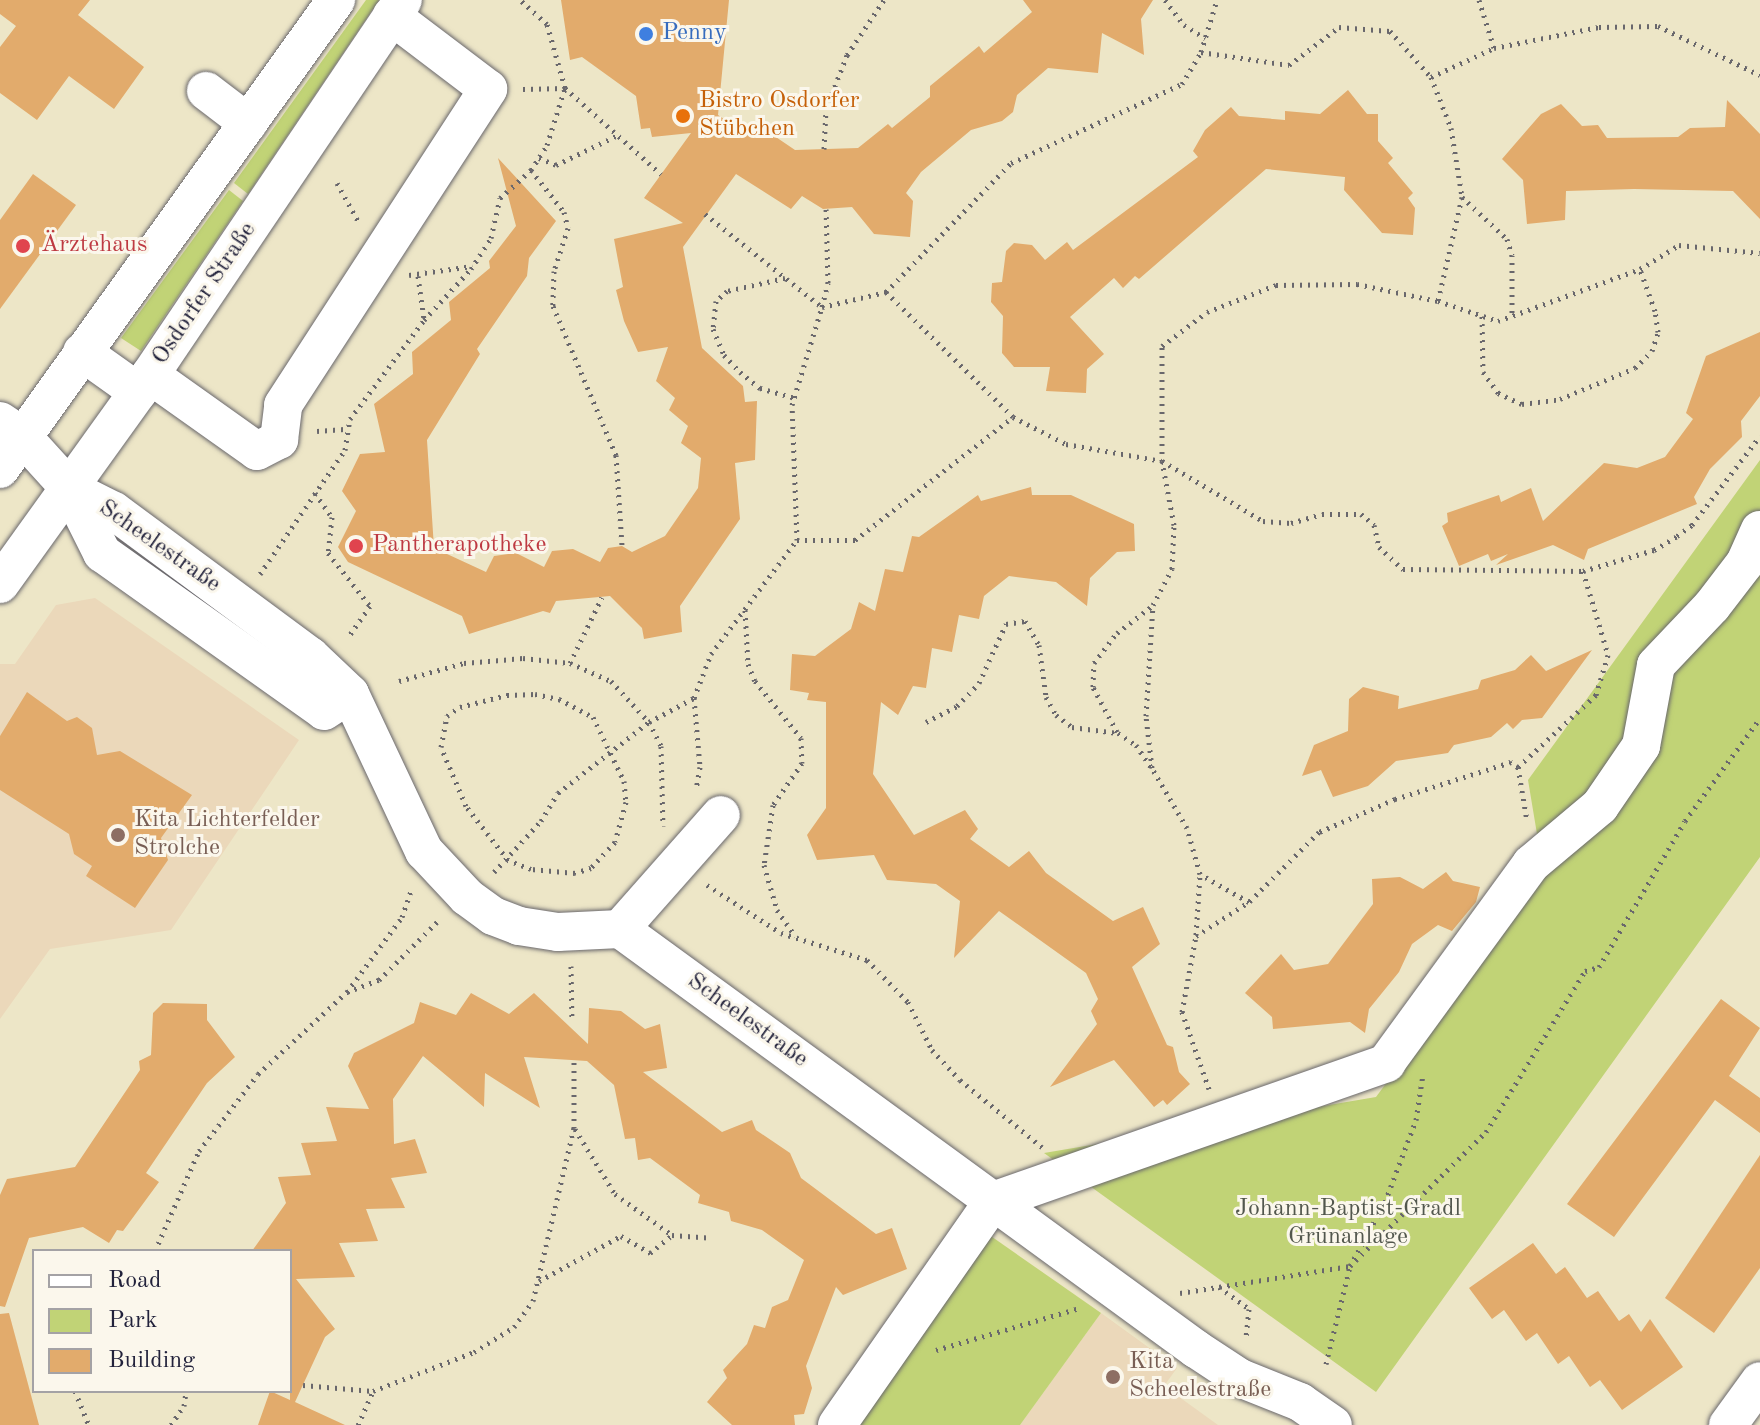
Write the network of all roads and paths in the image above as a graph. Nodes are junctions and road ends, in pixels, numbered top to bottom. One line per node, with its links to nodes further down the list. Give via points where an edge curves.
1 (336, 0): 15 (street)
2 (520, 0): 13 (path, via 547,24)
3 (884, 0): 17 (path, via 841,70 826,109)
4 (1165, 0): 8 (path, via 1184,25)
5 (1217, 0): 8 (path)
6 (1479, 0): 9 (path)
7 (398, 8): 35 (street, Osdorfer Straße); 35 (street, via 488,89 283,405 279,440 257,451)
8 (1205, 38): 10 (path)
9 (1494, 48): 11 (path, via 1599,27 1658,26); 12 (path)
10 (1201, 52): 12 (path, via 1289,65 1339,27 1390,31); 28 (path, via 1182,84 1011,163)
11 (1760, 75)
12 (1431, 77): 21 (path, via 1451,128)
13 (565, 88): 16 (path); 18 (path, via 559,119)
14 (206, 91): 15 (street)
15 (248, 123): 34 (street)
16 (618, 135): 18 (path, via 556,165); 20 (path)
17 (824, 149)
18 (539, 158): 19 (path)
19 (531, 170): 33 (path, via 500,198 491,238 471,269); 46 (path, via 564,212 568,228 554,271 553,306 616,455)
20 (661, 174)
21 (1462, 197): 29 (path); 32 (path, via 1507,239)
22 (826, 209): 30 (path, via 828,283)
23 (705, 214): 27 (path)
24 (1760, 253): 25 (path, via 1679,245)
25 (1640, 269): 31 (path, via 1658,332 1652,351 1635,368 1560,399 1522,404 1498,393 1483,372); 32 (path)
26 (418, 276): 33 (path)
27 (786, 278): 30 (path); 36 (path, via 727,291 716,301 713,329 740,372 760,388)
28 (886, 292): 30 (path); 37 (path)
29 (1438, 301): 31 (path); 40 (path, via 1357,284 1276,285 1207,312 1162,346)
30 (822, 307): 36 (path)
31 (1482, 316): 32 (path, via 1498,321)
32 (1512, 316)
33 (424, 320): 43 (path, via 350,419 345,450)
34 (82, 352): 35 (street); 38 (street)
35 (144, 384): 42 (street, Osdorfer Straße)
36 (794, 398): 45 (path)
37 (1013, 417): 40 (path, via 1066,444); 45 (path, via 855,540)
38 (11, 429): 41 (street); 42 (street)
39 (1760, 436): 47 (path, via 1692,525 1654,550)
40 (1162, 461): 47 (path, via 1263,521 1361,514 1374,525 1379,547 1403,569); 51 (path, via 1174,525 1172,569)
41 (0, 469)
42 (70, 489): 49 (street, Osdorfer Straße); 65 (street, Scheelestraße, via 102,553 324,711 350,694)
43 (315, 493): 48 (path); 53 (path, via 332,517 328,553 370,606)
44 (1760, 530): 68 (street, via 1745,563 1712,606 1656,665 1641,746 1600,806)
45 (797, 540): 52 (path)
46 (622, 546)
47 (1583, 571): 62 (path, via 1608,655 1596,695)
48 (257, 578)
49 (0, 584)
50 (602, 597): 54 (path)
51 (1153, 605): 60 (path, via 1117,633 1094,663 1093,687); 63 (path, via 1146,716)
52 (745, 609): 56 (path, via 711,654); 75 (path, via 748,664 755,681 801,738 802,763 773,805 764,865 777,910)
53 (348, 638)
54 (570, 663): 55 (path, via 523,658 464,663); 58 (path, via 611,681)
55 (399, 681)
56 (694, 698): 58 (path); 64 (path)
57 (1760, 718): 87 (path, via 1685,821 1599,967 1585,971 1486,1132)
58 (649, 722): 61 (path); 66 (path, via 661,746 663,825)
59 (926, 722): 60 (path, via 957,706 979,683 1006,624 1025,621 1039,645 1046,697 1056,715 1072,727)
60 (1118, 733): 63 (path, via 1136,745)
61 (614, 752): 67 (path, via 558,793); 67 (path, via 626,802 605,857 575,873 531,869); 67 (path, via 593,717 559,699 507,695 481,699 447,716 441,747 450,775 488,839)
62 (1518, 767): 68 (path); 71 (path, via 1511,762 1395,799 1319,832)
63 (1152, 768): 69 (path, via 1187,828)
64 (708, 804): 66 (street)
65 (424, 851): 70 (street, Scheelestraße); 76 (path, via 402,917)
66 (682, 856): 72 (street); 75 (path, via 702,882)
67 (508, 860): 70 (path)
68 (1531, 864): 78 (street)
69 (1200, 874): 71 (path); 74 (path)
70 (467, 897): 73 (street, Scheelestraße, via 519,926); 76 (path, via 379,980)
71 (1249, 902): 74 (path)
72 (620, 929): 73 (street, Scheelestraße); 83 (street, Scheelestraße)
73 (570, 933): 77 (path)
74 (1196, 936): 80 (path, via 1182,1012)
75 (796, 937): 82 (path, via 867,960 908,1002 932,1050 960,1080)
76 (347, 992): 86 (path, via 258,1074 199,1151)
77 (572, 1021)
78 (1417, 1021): 80 (street, via 1386,1063); 87 (path, via 1424,1080 1416,1120 1385,1202)
79 (574, 1061): 81 (path)
80 (1219, 1117): 82 (street)
81 (574, 1128): 84 (path, via 615,1194); 88 (path)
82 (1071, 1169): 83 (street)
83 (993, 1201): 89 (street, Scheelestraße); 92 (street)
84 (672, 1235): 85 (path); 88 (path, via 650,1253 621,1236)
85 (711, 1238)
86 (156, 1249)
87 (1350, 1266): 90 (path, via 1218,1287); 91 (path)
88 (539, 1281): 95 (path, via 533,1301 514,1327 474,1352)
89 (1131, 1302): 92 (path, via 1093,1304); 102 (street, Scheelestraße, via 1240,1378 1300,1402)
90 (1249, 1309)
91 (1326, 1364)
92 (878, 1367): 101 (street)
93 (1760, 1381): 103 (street)
94 (303, 1385): 95 (path)
95 (373, 1391): 100 (path)
96 (76, 1393): 98 (path)
97 (186, 1393): 99 (path)
98 (89, 1425)
99 (171, 1425)
100 (358, 1425)
101 (837, 1425)
102 (1333, 1425)
103 (1728, 1425)

